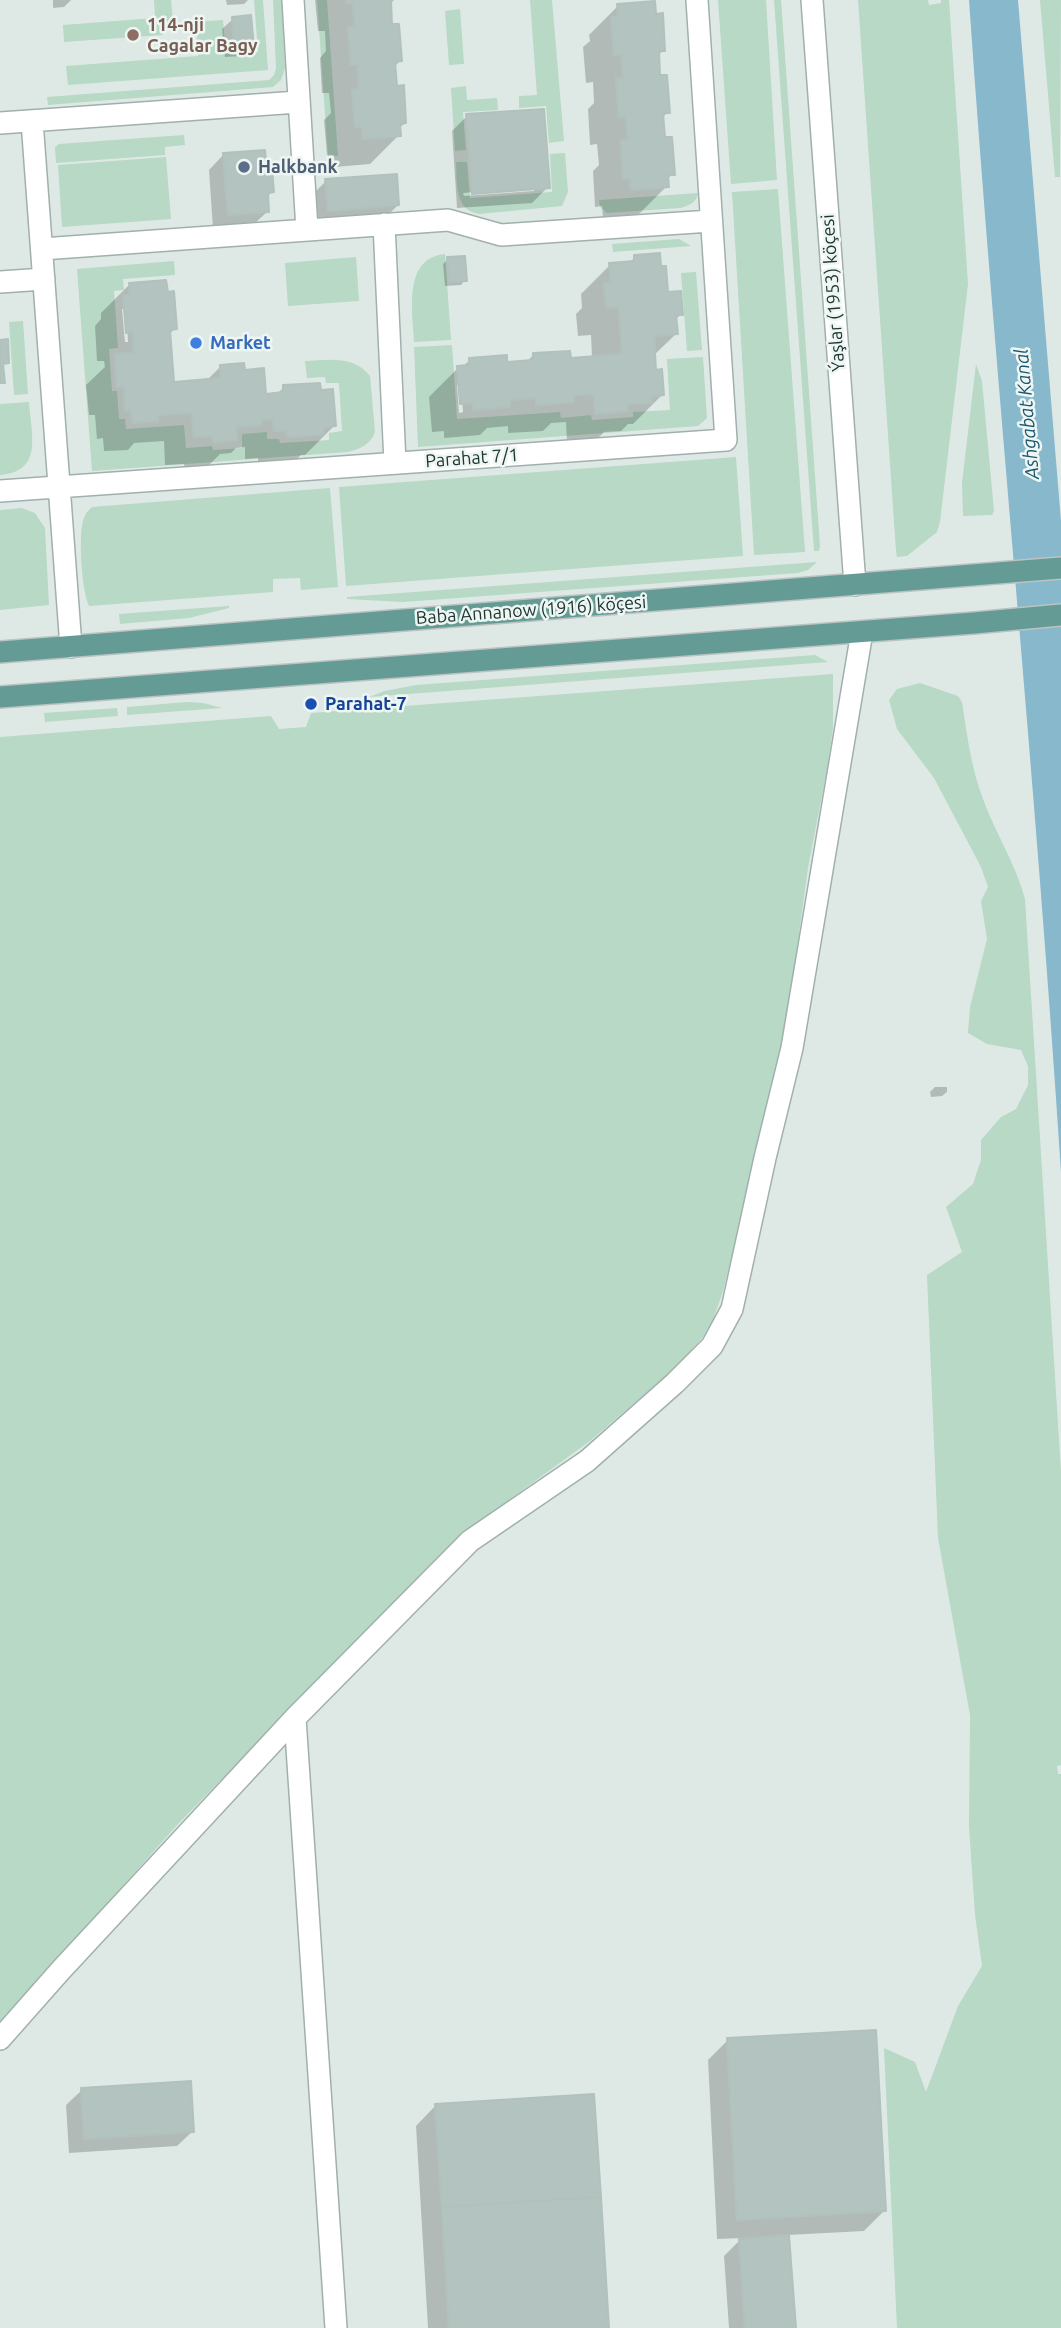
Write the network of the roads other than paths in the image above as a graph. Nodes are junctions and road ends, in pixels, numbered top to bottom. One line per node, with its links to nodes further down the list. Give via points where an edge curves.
1 (293, 0): 4 (street)
2 (697, 0): 7 (street, Parahat 7/1)
3 (812, 0): 17 (street, Ýaşlar (1953) köçesi)
4 (298, 102): 5 (street); 9 (street)
5 (32, 121): 6 (street); 10 (street)
6 (0, 123)
7 (711, 221): 8 (street, via 501,235 448,220); 13 (street, Parahat 7/1, via 726,440)
8 (384, 224): 9 (street); 13 (street)
9 (307, 230): 10 (street)
10 (42, 248): 11 (street)
11 (44, 279): 12 (street); 14 (street)
12 (0, 282)
13 (395, 463): 14 (street, Parahat 7/1)
14 (59, 487): 15 (street, Parahat 7/1); 20 (street)
15 (0, 491)
16 (1061, 568): 17 (main road, Baba Annanow (1916) köçesi)
17 (855, 585): 20 (main road, Baba Annanow (1916) köçesi)
18 (1061, 615): 19 (main road)
19 (862, 632): 22 (main road); 23 (street, via 792,1048 733,1309 712,1346 675,1383 587,1461 470,1541)
20 (71, 647): 21 (main road, Baba Annanow (1916) köçesi)
21 (0, 652)
22 (0, 697)
23 (295, 1717): 24 (street); 25 (street)
24 (0, 2039)
25 (336, 2328)

